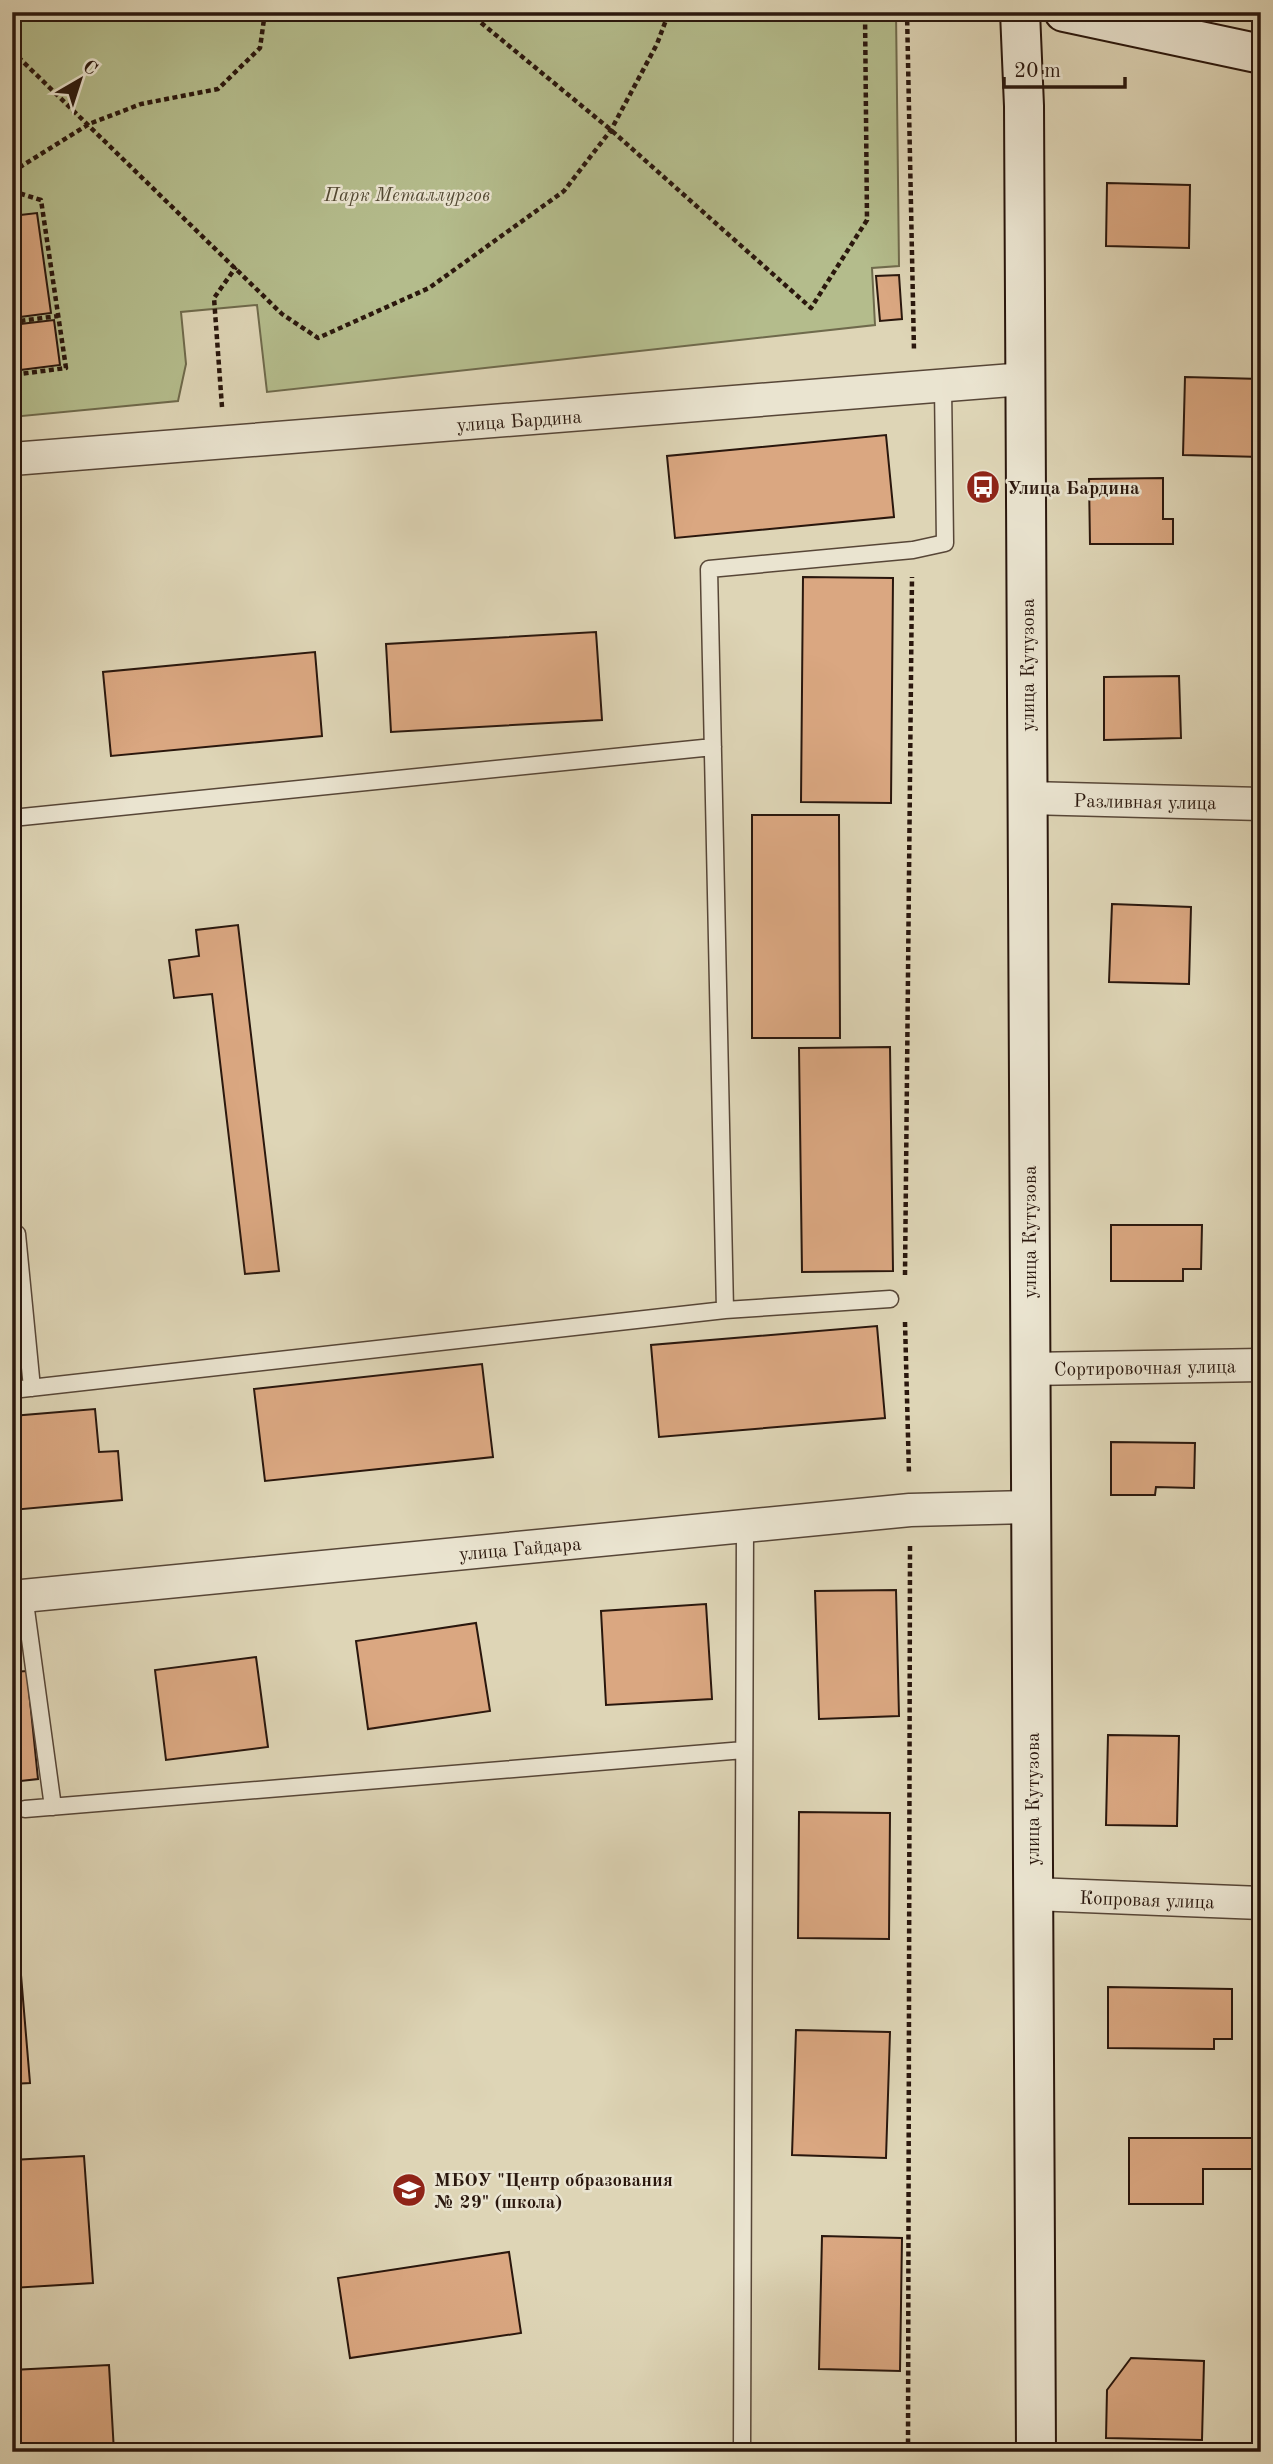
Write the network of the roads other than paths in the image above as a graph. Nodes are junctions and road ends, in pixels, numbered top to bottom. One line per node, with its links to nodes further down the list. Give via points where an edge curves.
1 (1020, 12): 4 (main road, улица Кутузова)
2 (1064, 12): 3 (main road)
3 (1261, 54)
4 (1026, 379): 5 (street, улица Бардина); 8 (main road, улица Кутузова)
5 (929, 388): 6 (street, улица Бардина); 7 (lane, via 944,543 709,569)
6 (12, 459)
7 (713, 747): 10 (lane); 13 (lane)
8 (1028, 799): 9 (street, Разливная улица); 15 (main road, улица Кутузова)
9 (1261, 804)
10 (12, 818)
11 (17, 1234): 16 (lane)
12 (890, 1298): 13 (lane)
13 (725, 1310): 16 (lane)
14 (1261, 1365): 15 (street, Сортировочная улица)
15 (1030, 1369): 18 (main road, улица Кутузова)
16 (32, 1388): 17 (lane)
17 (12, 1390)
18 (1029, 1507): 19 (street, улица Гайдара, via 910,1510); 24 (main road, улица Кутузова)
19 (746, 1526): 20 (street, улица Гайдара); 21 (lane)
20 (18, 1596): 22 (lane)
21 (744, 1750): 22 (lane); 26 (lane)
22 (52, 1807): 23 (lane)
23 (25, 1810)
24 (1032, 1894): 25 (street, Копровая улица); 27 (main road, улица Кутузова)
25 (1261, 1903)
26 (742, 2452)
27 (1036, 2452)

